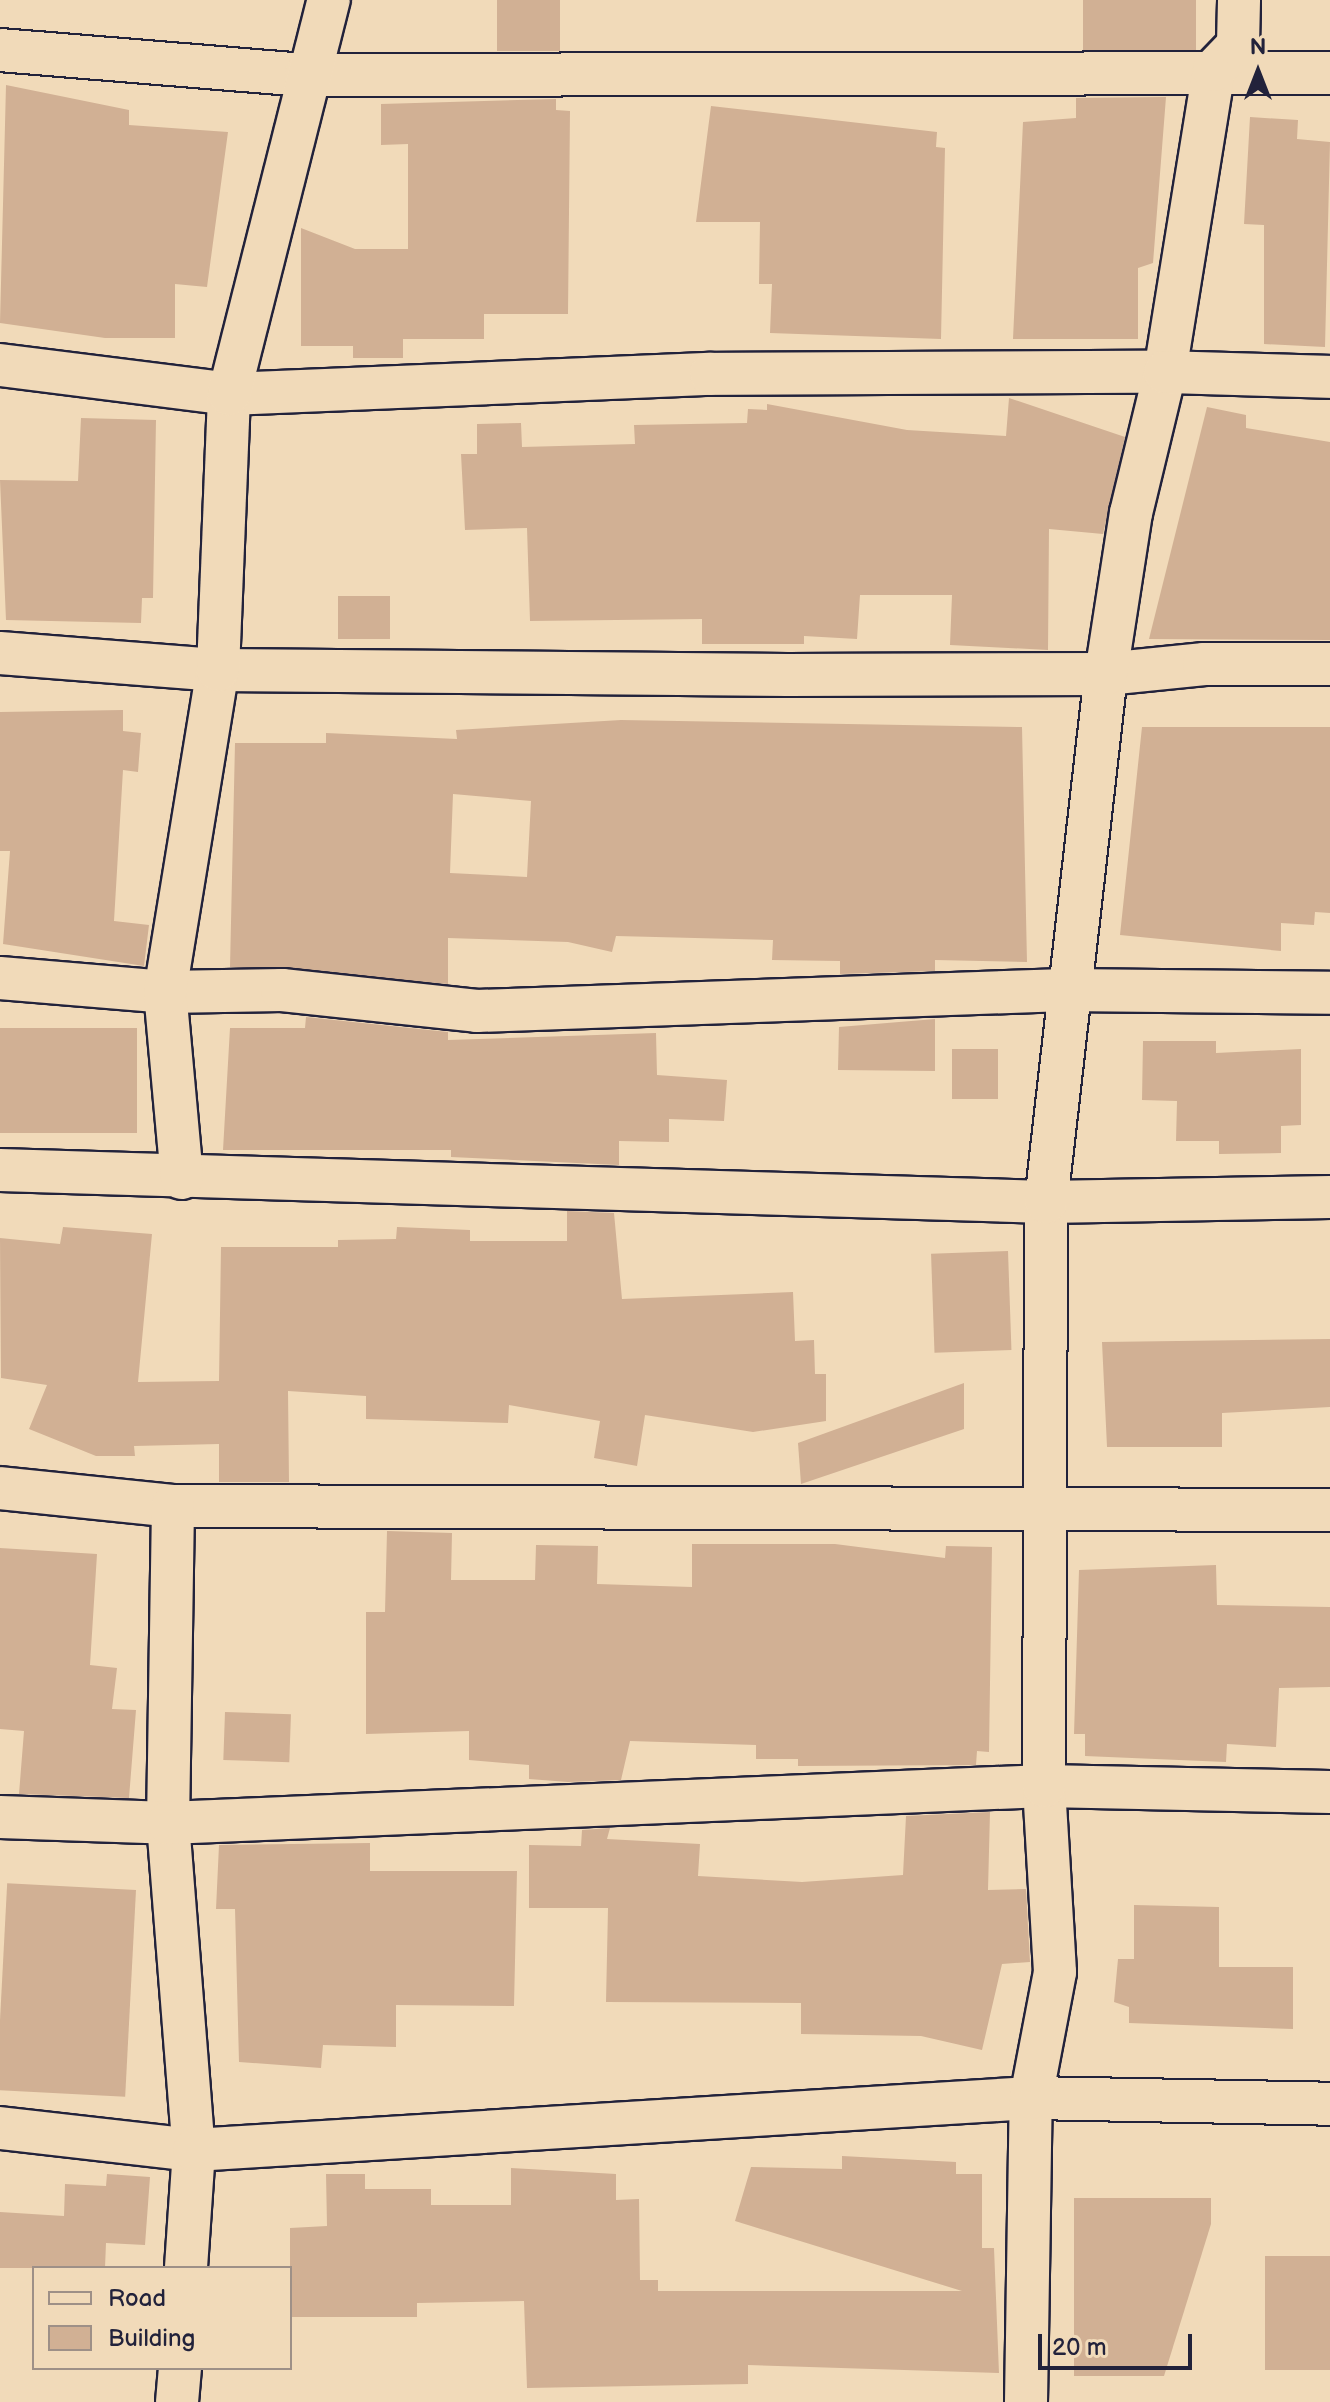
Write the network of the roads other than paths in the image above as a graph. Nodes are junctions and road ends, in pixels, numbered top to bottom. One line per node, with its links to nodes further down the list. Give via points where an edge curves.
1 (329, 0): 6 (street)
2 (1239, 0): 4 (street, via 1238,45)
3 (0, 50): 6 (street)
4 (1214, 70): 5 (street); 6 (street); 8 (street)
5 (1330, 73)
6 (306, 75): 10 (street)
7 (0, 365): 10 (street)
8 (1165, 372): 9 (street); 10 (street, via 711,374); 14 (street, via 1131,513)
9 (1330, 377)
10 (229, 394): 13 (street)
11 (0, 653): 13 (street)
12 (1330, 664): 14 (street, via 1204,664)
13 (218, 670): 14 (street); 17 (street)
14 (1106, 674): 16 (street)
15 (0, 978): 17 (street)
16 (1065, 990): 17 (street, via 477,1011 282,990); 18 (street); 22 (street)
17 (165, 992): 20 (street)
18 (1330, 993)
19 (0, 1170): 20 (street)
20 (182, 1178): 22 (street)
21 (1330, 1197): 22 (street)
22 (1046, 1202): 26 (street)
23 (0, 1488): 24 (street)
24 (173, 1506): 26 (street); 30 (street)
25 (1330, 1510): 26 (street)
26 (1049, 1512): 27 (street)
27 (1044, 1786): 28 (street); 30 (street); 31 (street, via 1055,1972)
28 (1330, 1792)
29 (0, 1817): 30 (street)
30 (168, 1823): 34 (street)
31 (1031, 2098): 32 (street); 34 (street); 38 (street)
32 (1330, 2104)
33 (0, 2128): 34 (street)
34 (194, 2150): 35 (street)
35 (186, 2266)
36 (180, 2370): 37 (street)
37 (177, 2402)
38 (1026, 2402)

